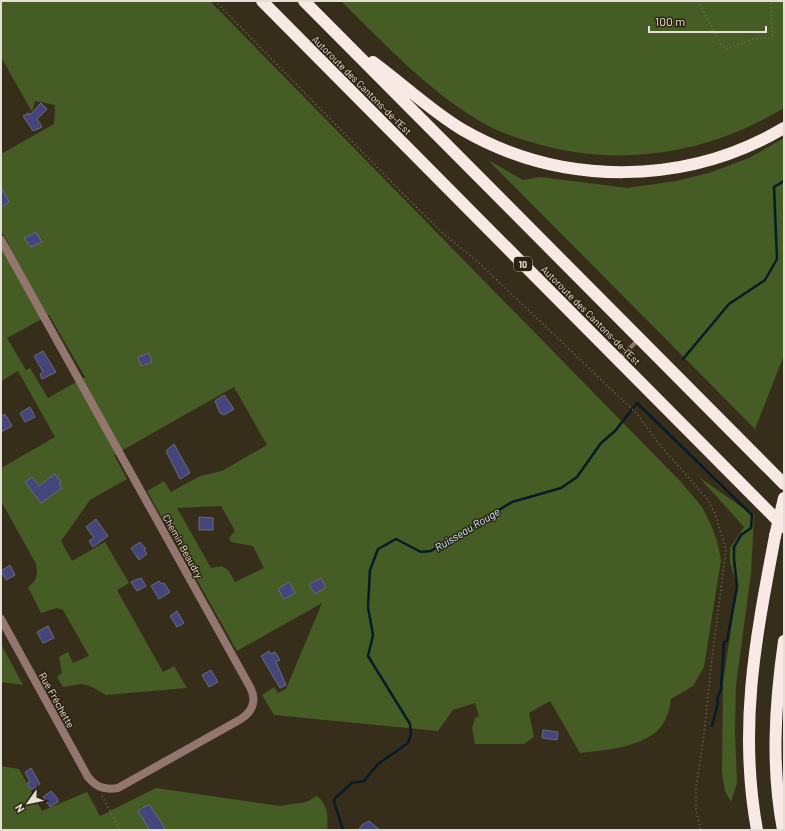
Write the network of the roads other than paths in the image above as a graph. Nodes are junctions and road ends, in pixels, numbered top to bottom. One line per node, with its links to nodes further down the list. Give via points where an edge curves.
1 (262, 1): 7 (highway, Autoroute des Cantons-de-l'Est / 10)
2 (304, 1): 3 (highway, Autoroute des Cantons-de-l'Est)
3 (340, 37): 4 (highway, via 436,112 462,129 516,154 566,168 623,173 679,168 739,150); 6 (highway, Autoroute des Cantons-de-l'Est)
4 (784, 128)
5 (1, 240): 13 (street, Chemin Beaudry, via 253,692 253,705 241,719 118,788 109,790)
6 (639, 339): 7 (lane); 8 (highway, Autoroute des Cantons-de-l'Est)
7 (618, 360): 10 (highway, Autoroute des Cantons-de-l'Est / 10)
8 (784, 484)
9 (784, 498): 14 (highway, bridge, via 758,626 749,698 749,764)
10 (784, 526)
11 (1, 619): 13 (street, Rue Fréchette, via 88,777)
12 (784, 641): 15 (highway, via 775,740 776,778)
13 (98, 787)
14 (757, 830)
15 (783, 830)

